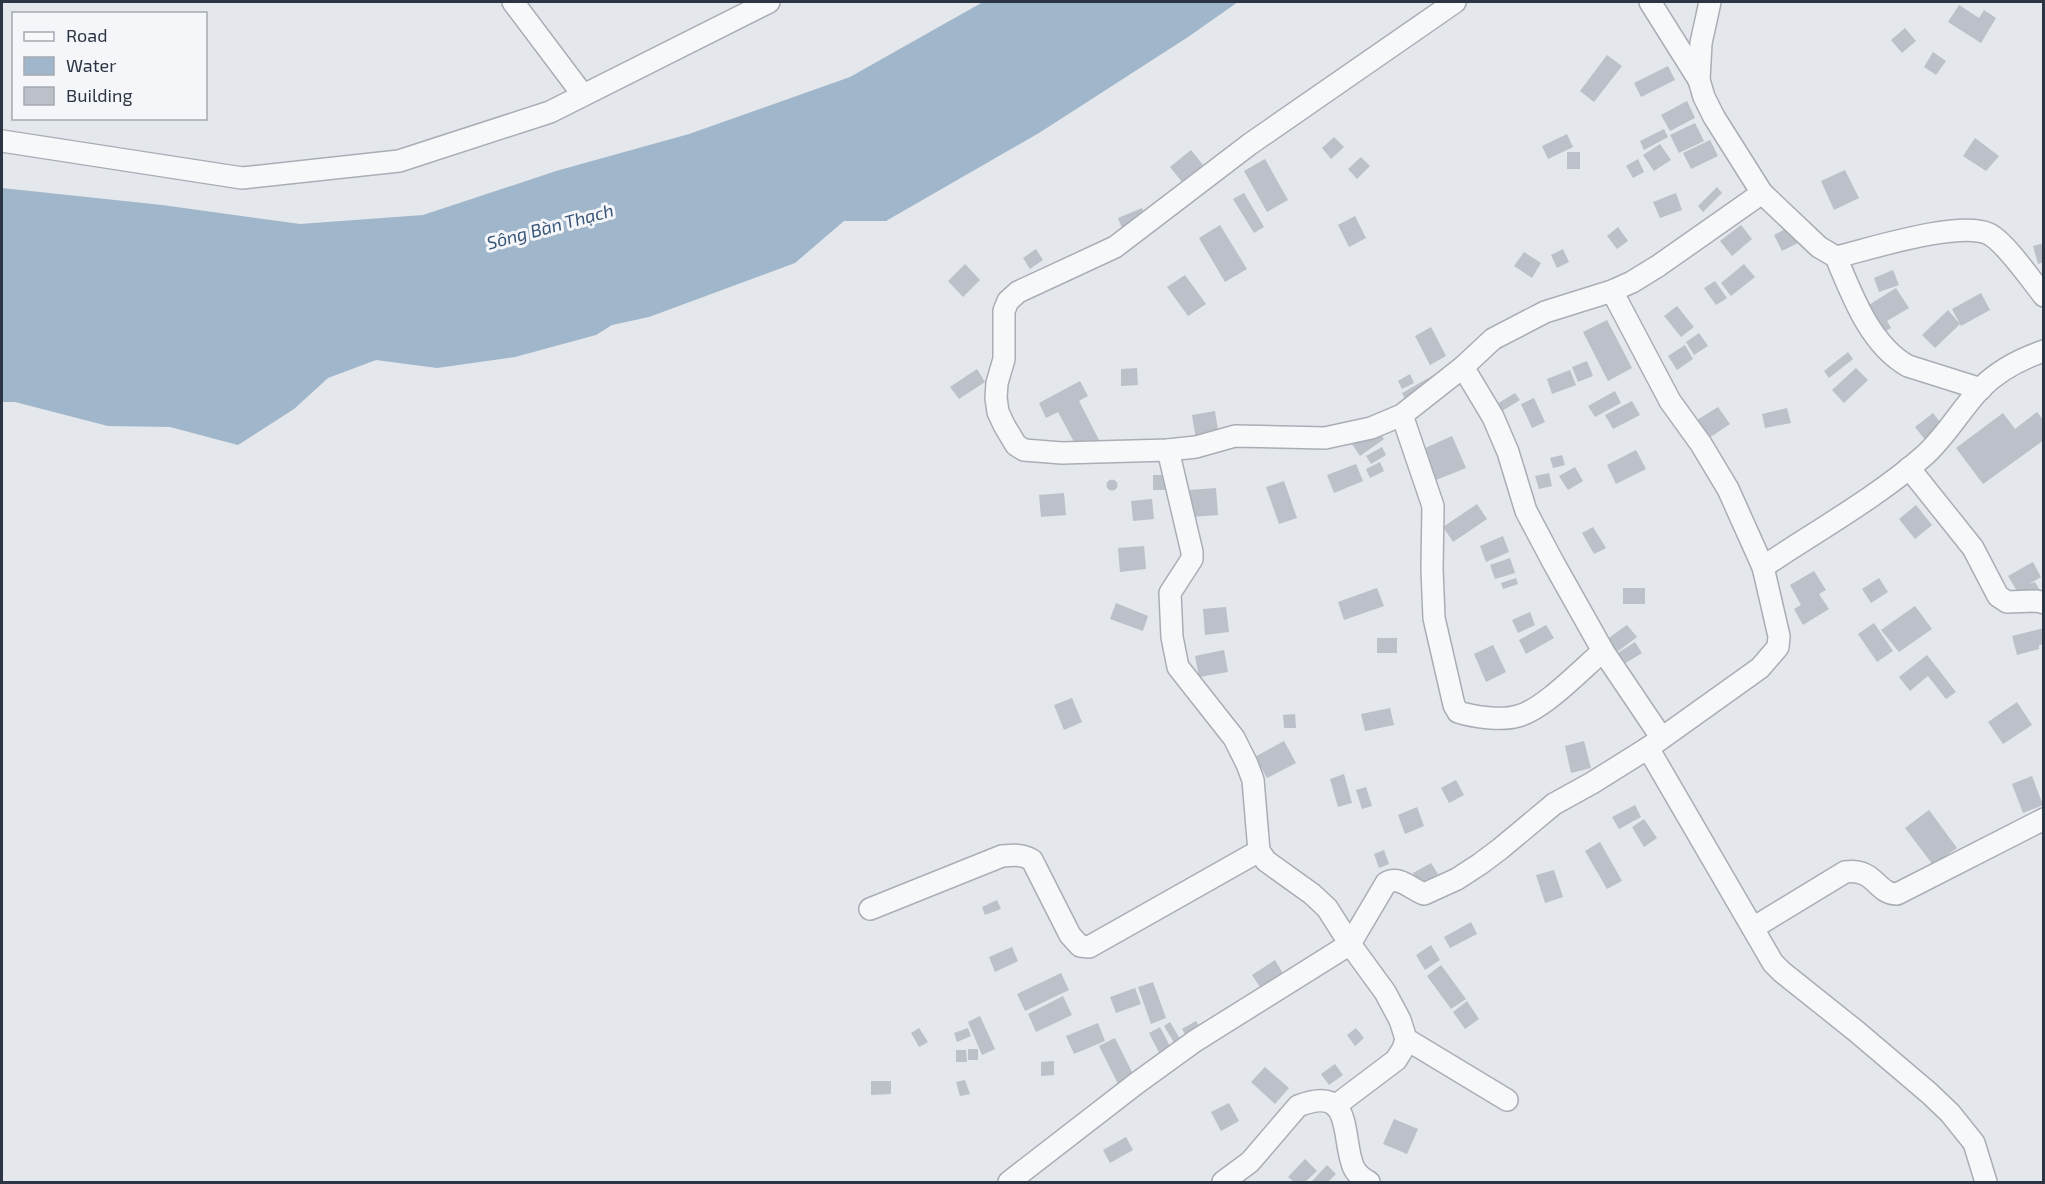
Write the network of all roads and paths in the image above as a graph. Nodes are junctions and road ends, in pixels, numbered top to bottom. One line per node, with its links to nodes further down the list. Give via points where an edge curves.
1 (513, 2): 7 (street)
2 (769, 2): 7 (street)
3 (1455, 2): 17 (street, via 1250,144 1115,247 1018,292 1008,301 1004,311 1004,359 996,398 998,412 1016,445 1024,450 1062,453)
4 (1650, 2): 6 (street)
5 (1710, 2): 6 (street, via 1701,43)
6 (1699, 80): 9 (street, via 1714,117)
7 (583, 95): 8 (street, via 550,112 399,161 242,178)
8 (2, 141)
9 (1762, 193): 10 (street, via 1819,247); 11 (street, via 1658,266)
10 (1836, 257): 12 (street, via 1950,232 1988,233 1999,240); 15 (street, via 1873,332 1898,361)
11 (1612, 291): 14 (street, via 1545,312 1508,330); 19 (street, via 1670,401 1728,489)
12 (2043, 296)
13 (2043, 351): 15 (street, via 2007,368)
14 (1463, 367): 16 (street); 21 (street, via 1508,452 1526,511)
15 (1981, 389): 18 (street, via 1941,439)
16 (1402, 415): 17 (street, via 1371,428 1325,438 1235,436); 21 (street, via 1433,506 1434,618 1458,712 1477,717 1517,717 1546,700)
17 (1168, 450): 24 (street, via 1192,552 1170,593 1175,656 1178,667 1234,738 1247,764 1253,780)
18 (1909, 468): 19 (street); 20 (street, via 1973,548 1998,596 2007,602)
19 (1763, 567): 22 (street, via 1779,636 1778,647 1760,668)
20 (2043, 603)
21 (1603, 651): 22 (street)
22 (1655, 742): 26 (street); 27 (street, via 1554,804 1457,879 1424,894 1397,880 1386,883)
23 (2043, 819): 26 (street, via 1897,894 1887,891 1868,874 1845,872)
24 (1259, 851): 25 (street, via 1089,947 1080,946 1070,935 1032,860 1026,856 1002,856); 27 (street, via 1266,861 1327,908)
25 (870, 909)
26 (1753, 928): 34 (street, via 1782,972 1950,1113 1974,1143)
27 (1350, 944): 28 (street, via 1385,992); 31 (street, via 1195,1041)
28 (1406, 1039): 29 (street); 30 (street, via 1396,1060)
29 (1507, 1100)
30 (1335, 1106): 32 (street, via 1322,1101 1298,1106 1250,1162); 33 (street, via 1344,1120 1353,1168)
31 (1009, 1182)
32 (1223, 1182)
33 (1369, 1182)
34 (1986, 1182)

